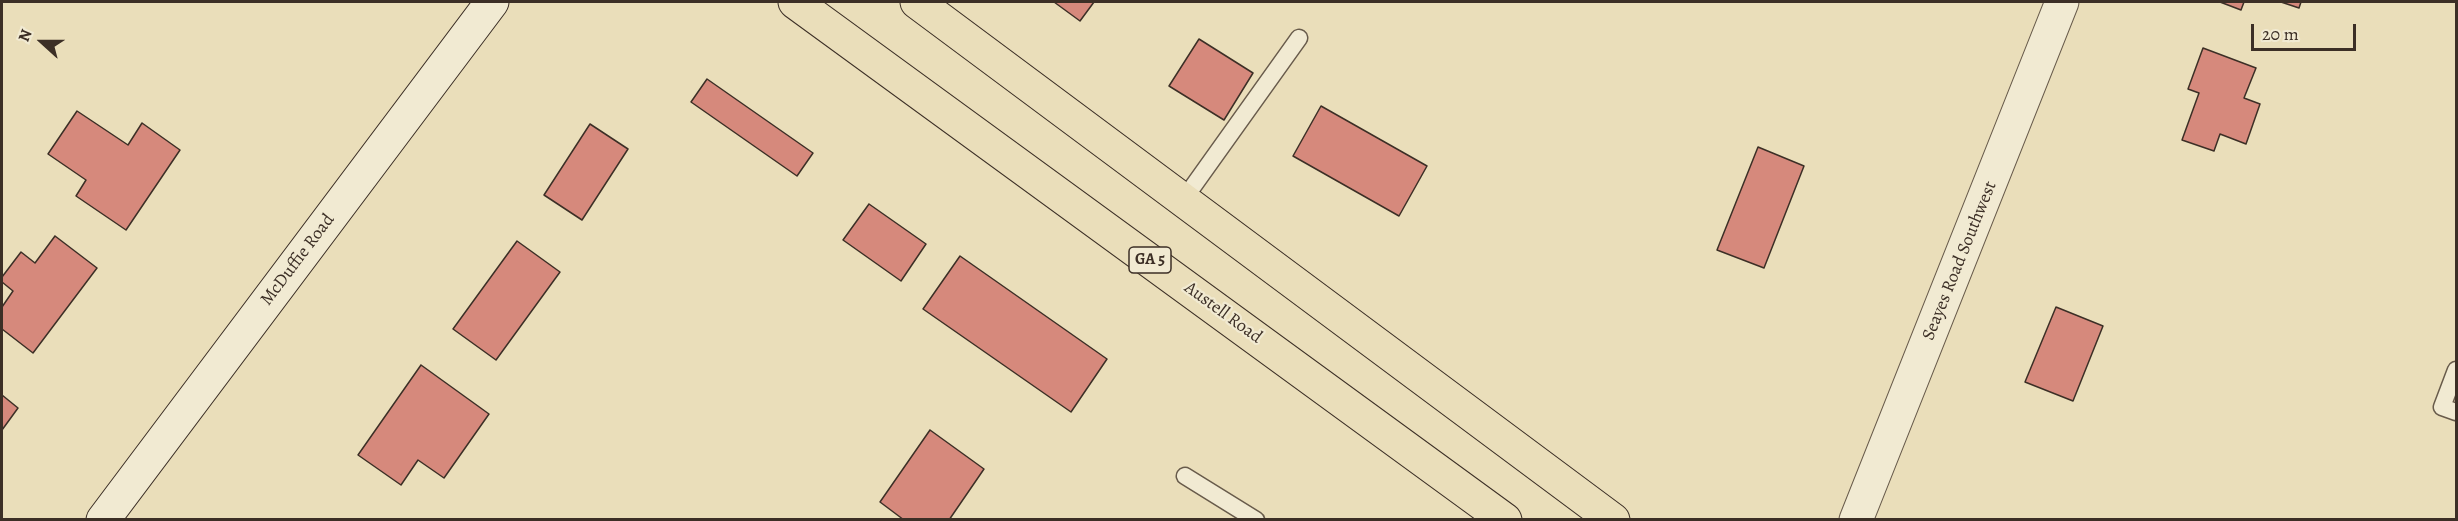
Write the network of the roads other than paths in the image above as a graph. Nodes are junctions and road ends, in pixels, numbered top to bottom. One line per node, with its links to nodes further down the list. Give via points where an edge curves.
1 (492, 2): 10 (street, McDuffie Road)
2 (795, 2): 12 (main road, Austell Road / GA 5)
3 (916, 2): 6 (main road)
4 (2062, 2): 14 (street, Seayes Road Southwest)
5 (1299, 38): 6 (lane)
6 (1184, 199): 13 (main road)
7 (2457, 370): 8 (lane, via 2442,407)
8 (2457, 412)
9 (1185, 476): 11 (lane)
10 (103, 519)
11 (1256, 519)
12 (1504, 519)
13 (1613, 519)
14 (1856, 519)

